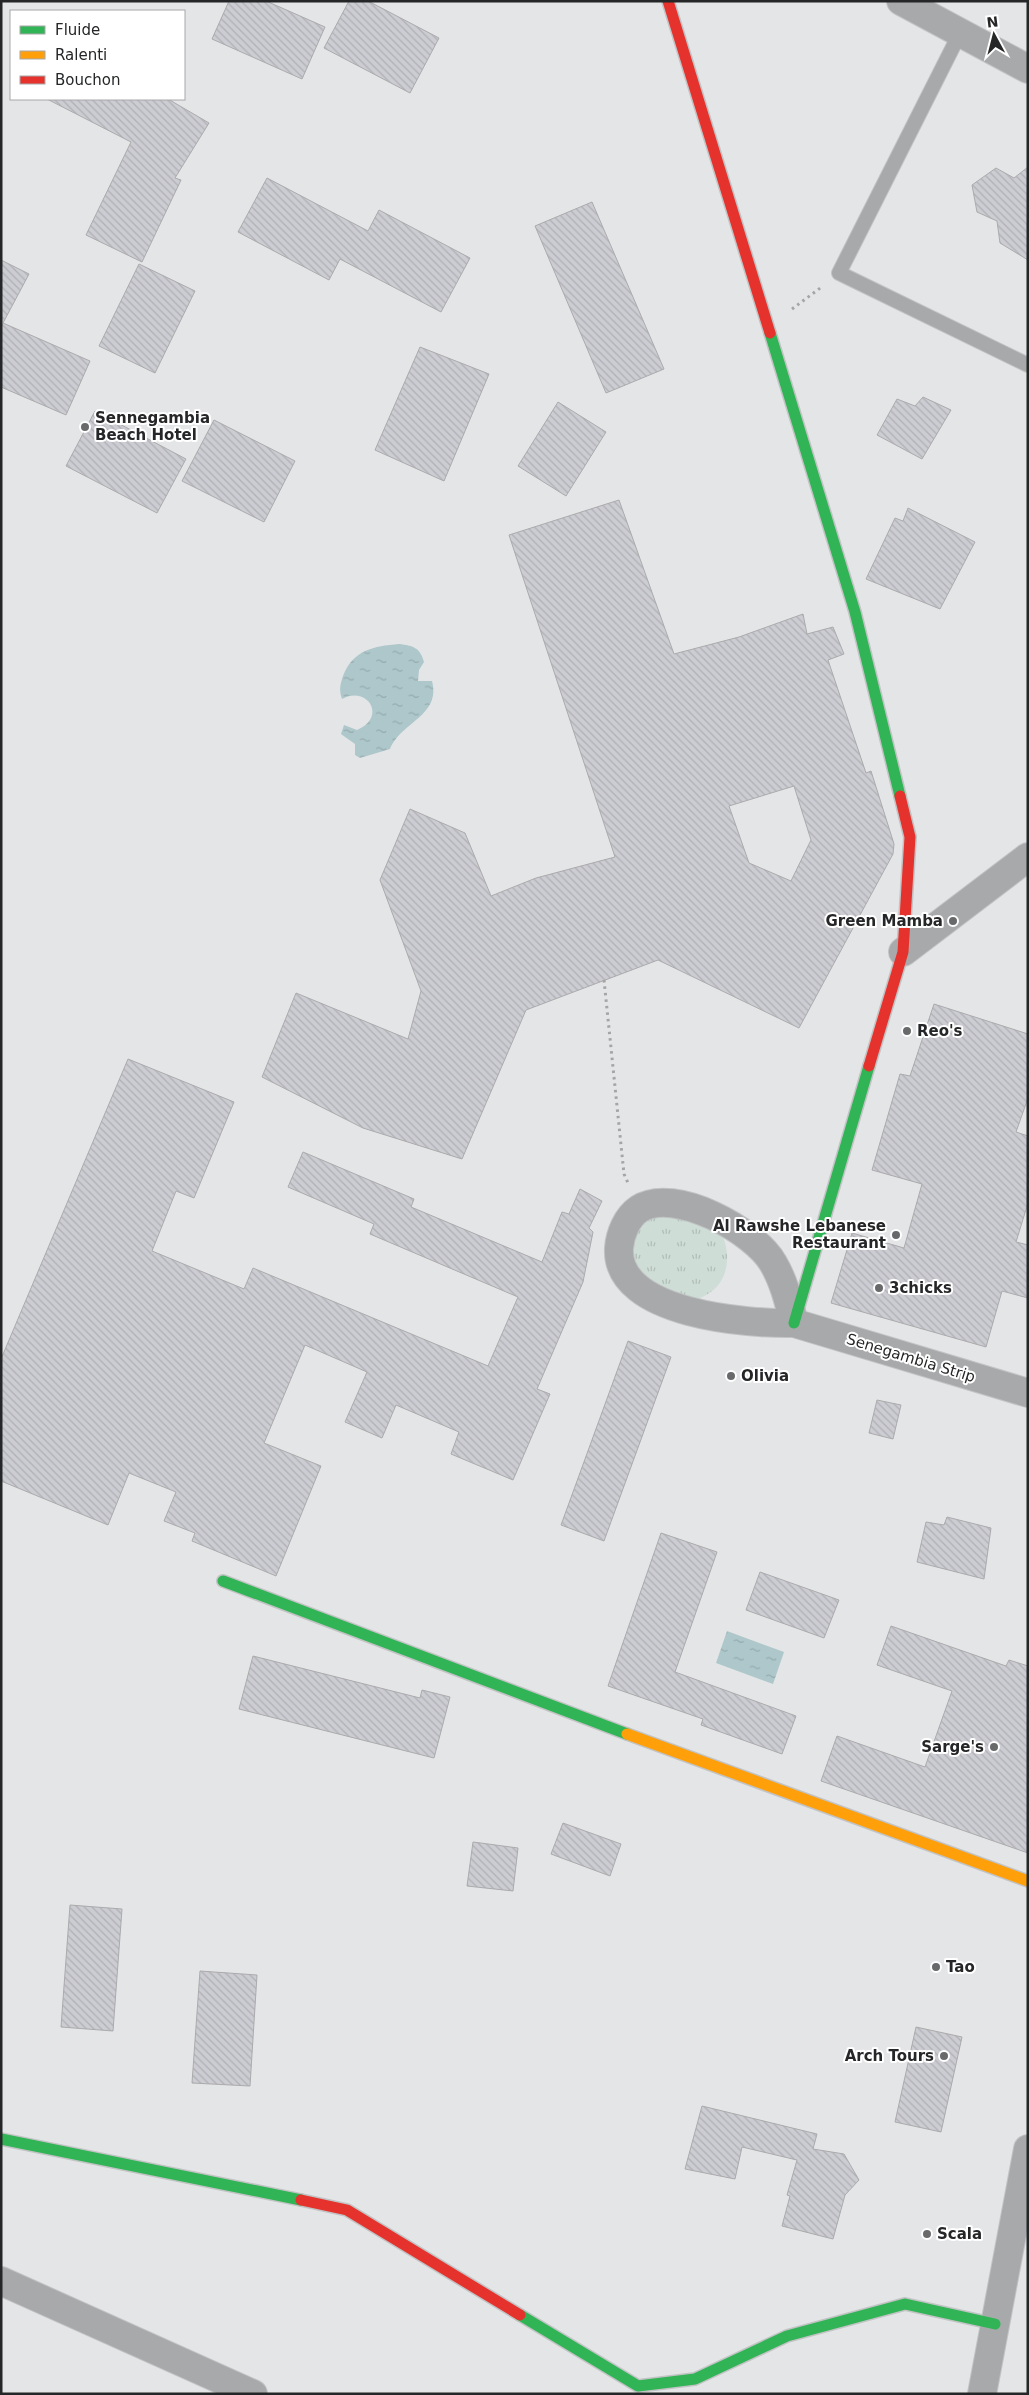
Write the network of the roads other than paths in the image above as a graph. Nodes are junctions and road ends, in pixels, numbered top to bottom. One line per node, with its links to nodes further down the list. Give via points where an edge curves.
1 (668, 1): 7 (street, via 855,612 910,837)
2 (900, 1): 3 (street)
3 (960, 33): 4 (street); 5 (lane, via 840,273)
4 (1028, 68)
5 (1028, 365)
6 (1028, 857): 7 (street)
7 (903, 952): 8 (street)
8 (794, 1323): 8 (street, Senegambia Strip, via 786,1291 773,1262 754,1240 705,1211 677,1202 651,1204 630,1217 619,1250 626,1274 644,1293 657,1300 716,1317 756,1324); 9 (street, Senegambia Strip)
9 (1028, 1393)
10 (223, 1581): 11 (street, via 775,1790)
11 (1028, 1881)
12 (1, 2139): 15 (street, via 347,2210 638,2386 695,2379 787,2336 905,2304)
13 (1028, 2149): 15 (street)
14 (1, 2281): 16 (street)
15 (995, 2324): 17 (street)
16 (253, 2394)
17 (982, 2394)

